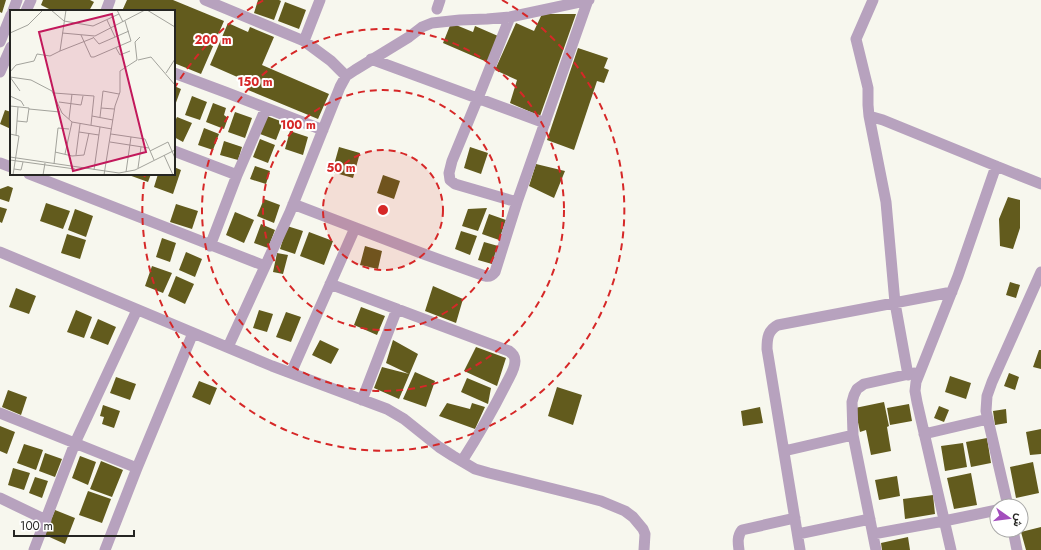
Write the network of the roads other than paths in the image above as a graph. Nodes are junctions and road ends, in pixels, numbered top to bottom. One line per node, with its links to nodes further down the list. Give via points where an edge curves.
1 (17, 0): 8 (street)
2 (31, 0): 9 (street)
3 (110, 0): 10 (street)
4 (205, 0): 13 (street)
5 (320, 0): 13 (street)
6 (588, 0): 12 (street); 23 (street)
7 (873, 0): 22 (street, via 856,39 868,88)
8 (13, 10)
9 (26, 10)
10 (106, 10)
11 (10, 17): 14 (street)
12 (510, 17): 16 (street, via 432,23); 20 (street)
13 (304, 41): 19 (street)
14 (0, 42)
15 (10, 49): 17 (street)
16 (371, 59): 19 (street); 20 (street)
17 (0, 72)
18 (175, 73): 21 (street)
19 (346, 76): 24 (street)
20 (478, 98): 23 (street); 32 (street, via 452,161 450,180 455,184)
21 (266, 108): 24 (street); 30 (street)
22 (869, 116): 27 (street); 41 (street, via 886,202)
23 (545, 123): 32 (street)
24 (322, 130): 33 (street)
25 (175, 151): 30 (street)
26 (0, 163): 28 (street)
27 (996, 166): 31 (street); 40 (street)
28 (10, 167)
29 (32, 175): 35 (street)
30 (237, 175): 35 (street)
31 (1041, 184)
32 (517, 202): 34 (street, via 495,272 490,276)
33 (293, 204): 34 (street); 37 (street)
34 (355, 228): 39 (street)
35 (210, 246): 37 (street)
36 (0, 252): 43 (street)
37 (265, 266): 45 (street)
38 (1041, 272): 50 (street, via 987,396)
39 (330, 284): 42 (street); 46 (street)
40 (952, 292): 41 (street); 47 (street)
41 (894, 303): 47 (street); 54 (street, via 778,325 771,330 767,348)
42 (397, 309): 48 (street); 55 (street, via 509,351 515,357 514,368 498,400)
43 (137, 310): 44 (street); 53 (street)
44 (193, 333): 45 (street); 56 (street)
45 (228, 347): 46 (street)
46 (291, 373): 48 (street)
47 (914, 373): 51 (street); 52 (street, via 864,384 858,389 852,402)
48 (362, 400): 55 (street, via 387,409 404,419 439,447)
49 (0, 413): 53 (street)
50 (988, 419): 51 (street); 58 (street)
51 (924, 434): 63 (street)
52 (853, 435): 54 (street); 61 (street)
53 (75, 444): 56 (street); 62 (street)
54 (784, 451): 60 (street)
55 (462, 461): 69 (street, via 488,473 584,496 625,511 643,529)
56 (137, 468): 68 (street)
57 (0, 498): 62 (street)
58 (1006, 498)
59 (989, 512): 63 (street)
60 (795, 518): 64 (street); 70 (street, via 742,530 738,539)
61 (870, 519): 64 (street); 65 (street)
62 (46, 520): 67 (street)
63 (944, 521): 65 (street); 73 (street)
64 (798, 534): 71 (street)
65 (873, 534): 72 (street)
66 (1015, 538): 74 (street)
67 (34, 550)
68 (105, 550)
69 (644, 550)
70 (739, 550)
71 (800, 550)
72 (876, 550)
73 (951, 550)
74 (1018, 550)

